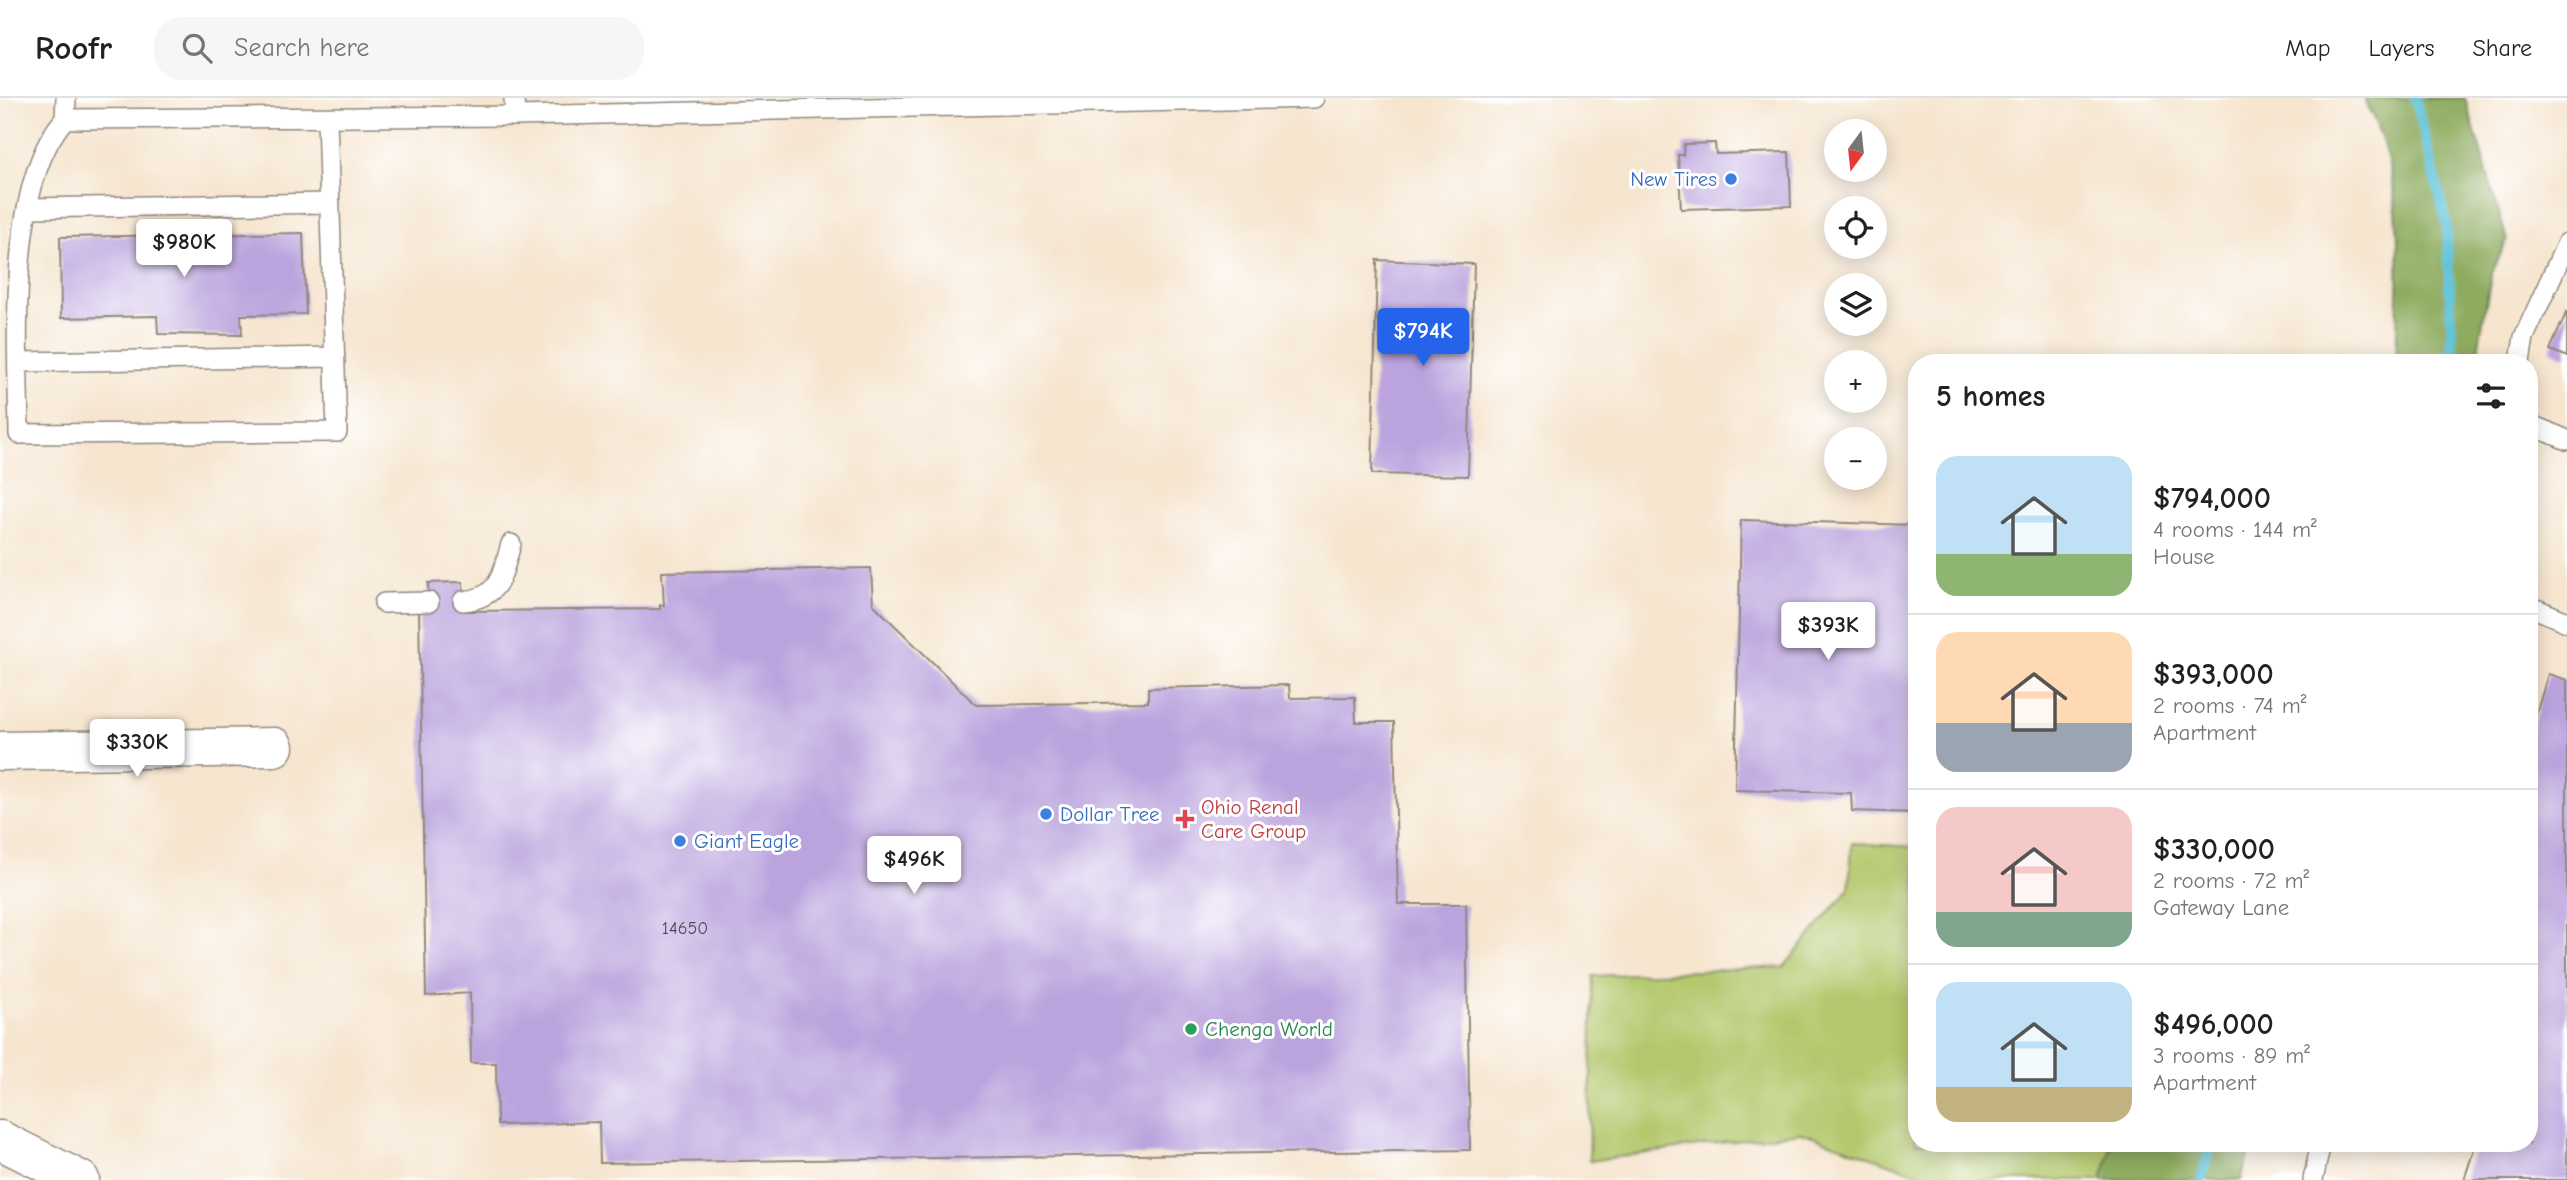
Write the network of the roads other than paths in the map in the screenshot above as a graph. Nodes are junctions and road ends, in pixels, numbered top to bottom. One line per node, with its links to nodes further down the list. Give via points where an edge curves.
1 (66, 98): 5 (lane)
2 (1314, 98): 3 (lane)
3 (514, 107): 4 (lane)
4 (327, 118): 5 (lane); 6 (lane)
5 (65, 119): 7 (lane, via 49,136)
6 (329, 203): 7 (lane); 10 (lane)
7 (29, 208): 11 (lane, via 18,287)
8 (2567, 243): 9 (lane, via 2524,338)
9 (2521, 354)
10 (335, 357): 11 (lane); 11 (lane, via 337,432 19,434)
11 (18, 362)
12 (2538, 428): 13 (lane)
13 (2567, 440)
14 (511, 544): 15 (lane, via 490,595)
15 (463, 601)
16 (429, 602): 17 (lane)
17 (384, 603)
18 (2538, 610): 19 (lane)
19 (2567, 622)
20 (274, 747): 21 (street)
21 (0, 751)
22 (0, 1140): 24 (street)
23 (2319, 1152): 25 (lane)
24 (80, 1180)
25 (2313, 1180)

